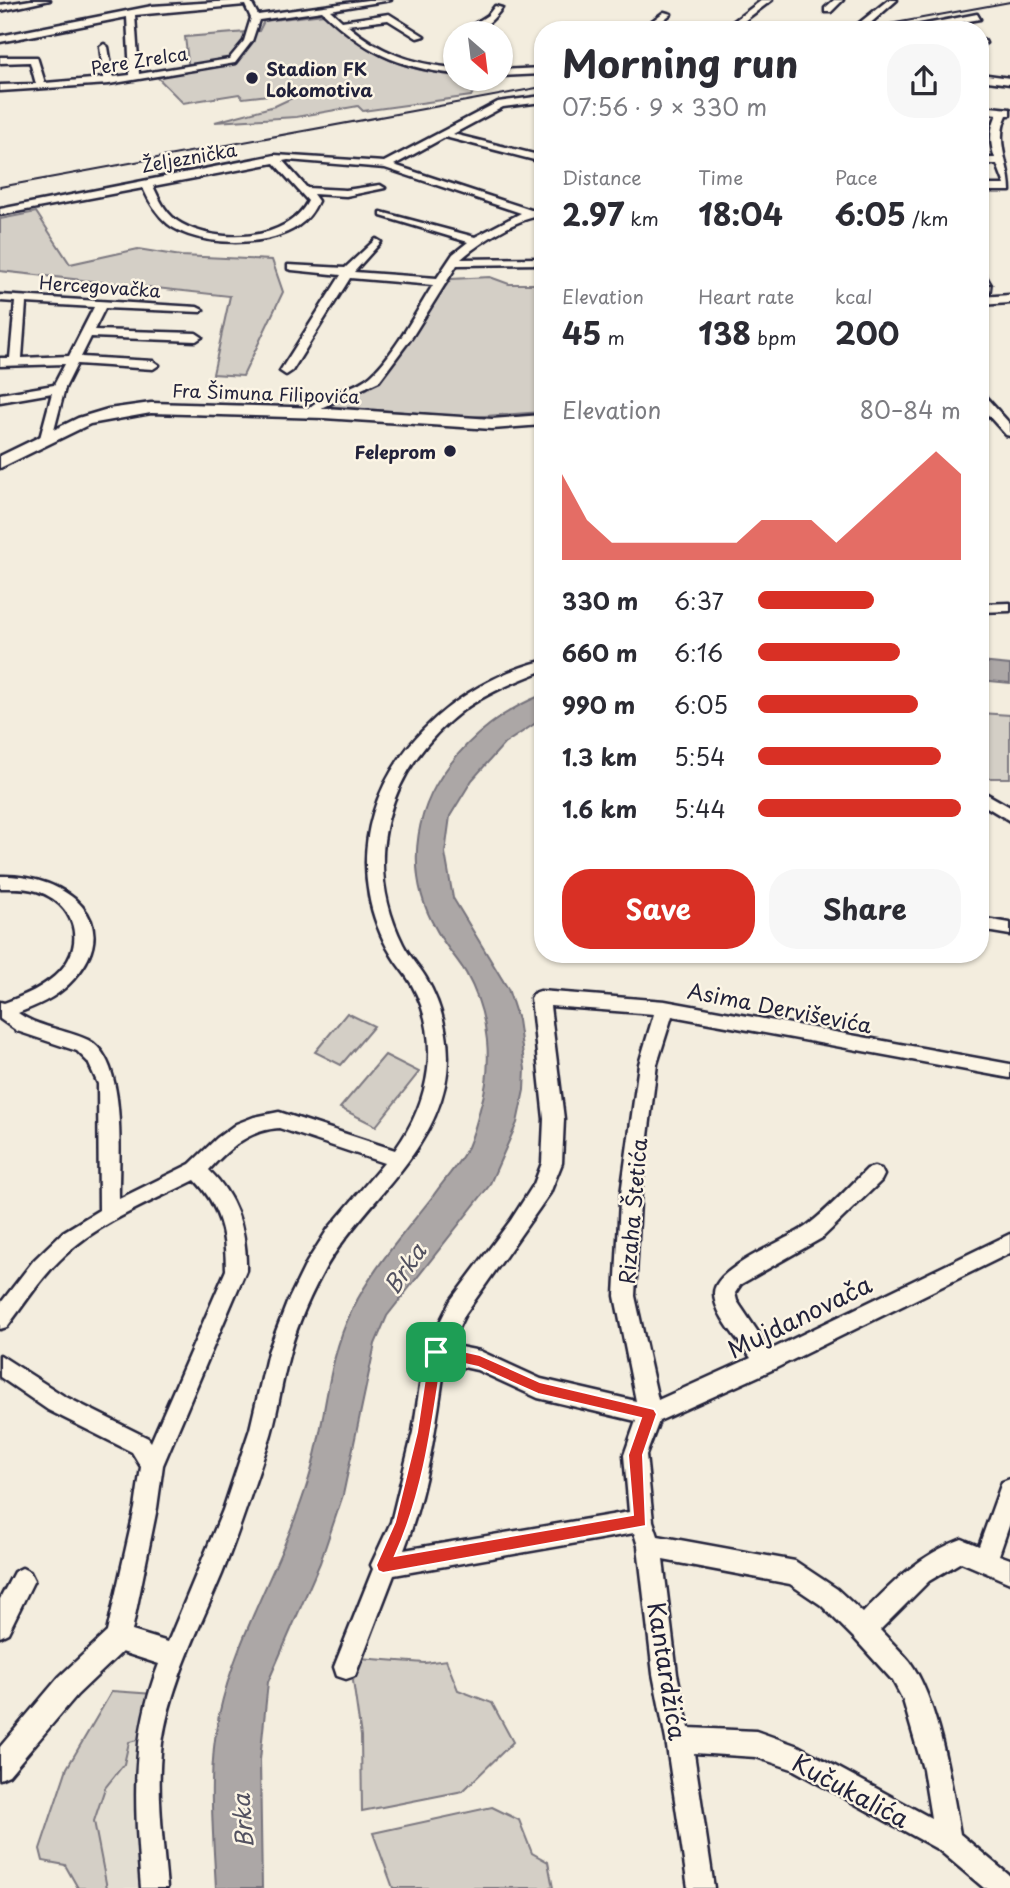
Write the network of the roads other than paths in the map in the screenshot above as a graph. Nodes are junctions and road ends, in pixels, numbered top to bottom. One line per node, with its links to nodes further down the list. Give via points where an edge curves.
1 (46, 0): 7 (street)
2 (309, 0): 9 (street)
3 (387, 0): 9 (street)
4 (768, 0): 18 (street)
5 (839, 0): 10 (street)
6 (893, 0): 19 (street)
7 (0, 8): 14 (street)
8 (498, 8): 16 (street)
9 (321, 10): 15 (street); 21 (street)
10 (828, 10)
11 (667, 14): 17 (street)
12 (131, 16): 15 (street, via 152,9 248,2); 23 (street); 33 (street)
13 (977, 17): 20 (street)
14 (5, 18)
15 (255, 18): 33 (street, Pere Zrelca, via 251,34 234,60)
16 (482, 21)
17 (656, 21)
18 (739, 21)
19 (870, 21)
20 (953, 21)
21 (339, 24): 24 (street, via 389,17); 29 (street, via 379,53)
22 (11, 27): 23 (street)
23 (16, 36): 25 (street)
24 (420, 36)
25 (0, 39)
26 (104, 47): 35 (street)
27 (0, 60): 38 (street, via 34,59)
28 (534, 62): 31 (street, via 526,67)
29 (443, 69)
30 (513, 72): 31 (street)
31 (527, 72): 32 (street)
32 (534, 72)
33 (135, 77): 35 (street, Pere Zrelca)
34 (989, 78): 36 (street)
35 (108, 81): 38 (street, Pere Zrelca)
36 (1010, 81)
37 (0, 88): 38 (street, Pere Zrelca)
38 (41, 88)
39 (534, 100): 41 (street, via 501,104)
40 (1001, 120): 44 (street, via 995,145)
41 (447, 135): 42 (street); 46 (street)
42 (534, 157)
43 (275, 158): 46 (street, Željeznička); 47 (street, Željeznička); 51 (street)
44 (1000, 160): 45 (street); 48 (street)
45 (989, 161)
46 (386, 165): 53 (street)
47 (146, 183): 51 (street, via 159,209 176,226 219,238 267,235 299,223 310,213 313,201); 52 (street, Željeznička)
48 (1010, 187): 50 (street)
49 (380, 188): 51 (street, via 346,193)
50 (989, 188)
51 (306, 191)
52 (0, 212)
53 (530, 213): 54 (street); 56 (street)
54 (534, 213)
55 (385, 214): 56 (street)
56 (476, 241): 59 (street)
57 (376, 242): 61 (street)
58 (534, 261): 59 (street)
59 (454, 262): 62 (street)
60 (292, 267): 61 (street)
61 (348, 273): 62 (street); 75 (street)
62 (441, 282): 79 (street, via 375,378 318,404)
63 (0, 298): 64 (street, Hercegovačka)
64 (21, 299): 67 (street, Hercegovačka); 73 (street)
65 (1010, 299): 66 (main road)
66 (989, 300)
67 (101, 305): 68 (street, Hercegovačka); 69 (street)
68 (197, 310)
69 (88, 333): 70 (street); 71 (street)
70 (195, 337)
71 (71, 360): 73 (street); 74 (street); 76 (street)
72 (0, 362): 73 (street)
73 (16, 362)
74 (153, 365)
75 (286, 372)
76 (59, 388): 77 (street); 82 (street)
77 (0, 398)
78 (989, 408): 81 (street)
79 (312, 412): 80 (main road, Fra Šimuna Filipovića, via 492,424); 82 (main road, Fra Šimuna Filipovića, via 151,408 96,417)
80 (534, 421)
81 (1008, 429)
82 (46, 438): 83 (main road, Fra Šimuna Filipovića)
83 (0, 463)
84 (1010, 607): 85 (street)
85 (989, 608)
86 (534, 669): 95 (street, via 489,687 425,734 389,783 378,811 372,861 377,899 394,944 419,982 434,1018 439,1054 436,1086 420,1129)
87 (989, 801): 88 (street)
88 (1010, 816)
89 (0, 882): 93 (street, via 52,889 81,915 85,933 76,961 53,988 30,1002)
90 (989, 926): 91 (street)
91 (1010, 929)
92 (665, 1008): 94 (street, Asima Derviševića); 101 (street, Asima Derviševića, via 540,998 554,1119 552,1163 543,1187 458,1307); 104 (street, Rizaha Štetića, via 648,1064 629,1201 625,1296)
93 (1, 1010): 98 (street, via 23,1026 84,1045 96,1058 107,1084)
94 (1010, 1071)
95 (400, 1160): 96 (street, via 267,1120 232,1136); 116 (street, via 323,1253 302,1294 278,1354 263,1424 219,1553)
96 (197, 1170): 98 (street); 105 (street, via 229,1209 238,1239 236,1270)
97 (874, 1175): 102 (street, via 816,1232 734,1278 724,1291 727,1304)
98 (108, 1216): 100 (street, via 61,1247)
99 (1010, 1243): 102 (street, Mujdanovača)
100 (1, 1316)
101 (436, 1352): 104 (street, via 480,1361 538,1388); 110 (street, via 406,1509)
102 (766, 1362): 104 (street, Mujdanovača)
103 (0, 1365): 105 (street, via 56,1403 140,1445)
104 (649, 1414): 107 (street, Kantardžića, via 635,1455)
105 (152, 1465): 115 (street)
106 (1010, 1490): 109 (street)
107 (641, 1521): 108 (street, Kantardžića); 110 (street)
108 (650, 1546): 114 (street, via 795,1573); 118 (street, Kantardžića, via 665,1674)
109 (985, 1561): 111 (street); 114 (street, via 962,1550 941,1557 916,1575)
110 (383, 1565): 117 (street)
111 (1010, 1571)
112 (22, 1580): 113 (street)
113 (0, 1625)
114 (864, 1630): 120 (street, via 902,1672 914,1697 936,1769)
115 (118, 1639): 116 (street); 119 (street, via 68,1686)
116 (174, 1656): 121 (street, via 149,1746)
117 (346, 1667)
118 (679, 1740): 120 (street, Kučukalića, via 756,1744 798,1759); 122 (street, Kantardžića)
119 (0, 1766)
120 (948, 1841): 123 (street, Kučukalića)
121 (154, 1888)
122 (701, 1888)
123 (1004, 1888)

